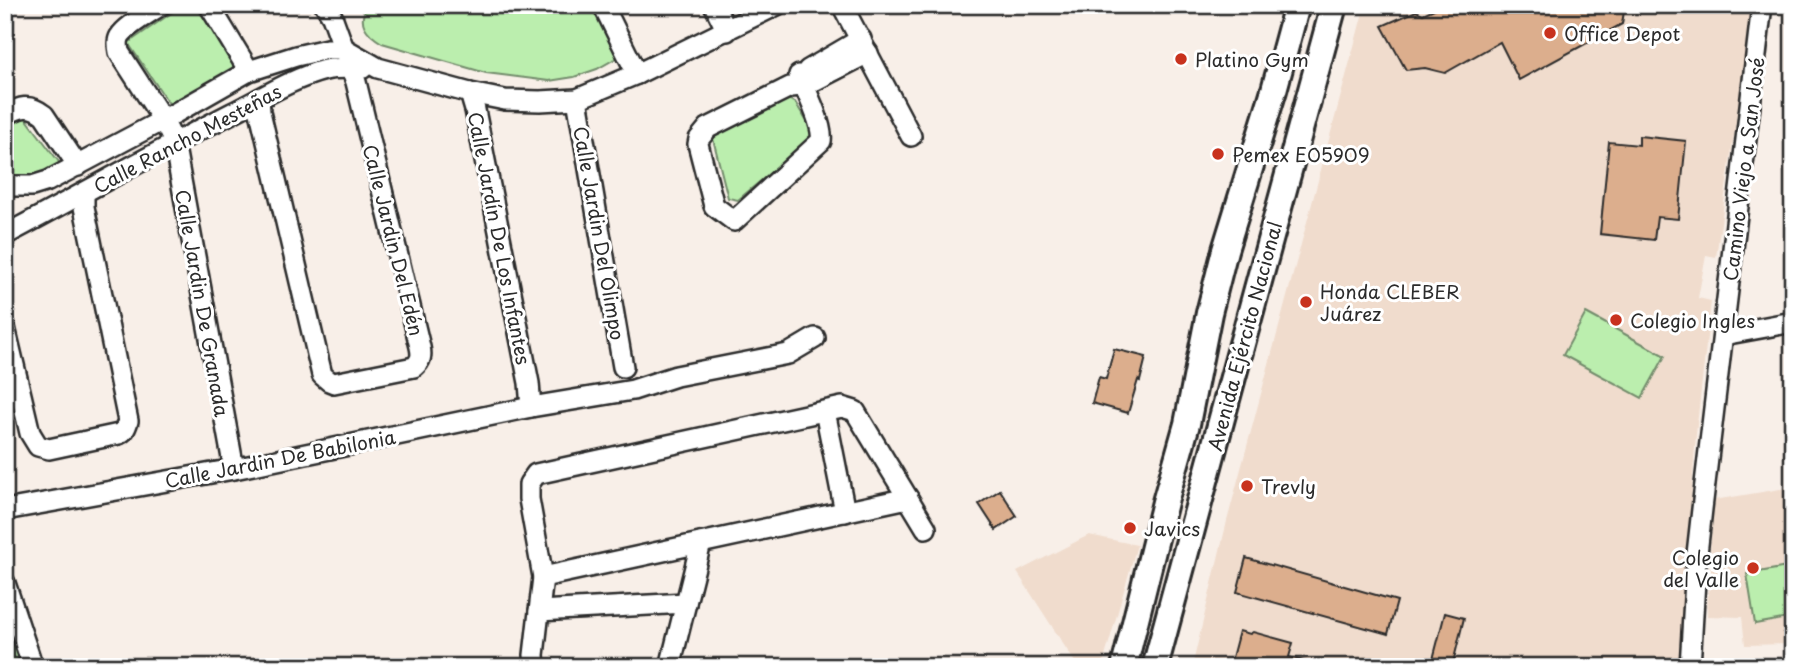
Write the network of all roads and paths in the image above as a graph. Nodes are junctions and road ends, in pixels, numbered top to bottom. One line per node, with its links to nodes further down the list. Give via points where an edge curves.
1 (161, 5): 23 (street, Calle Jardin De Granada, via 123,32 118,46)
2 (209, 5): 16 (street)
3 (603, 5): 17 (street)
4 (714, 5): 11 (street)
5 (777, 5): 11 (street, Calle Rancho Mesteñas)
6 (842, 5): 12 (street)
7 (1297, 5): 37 (main road, Avenida Ejército Nacional, via 1225,250)
8 (1334, 5): 39 (main road, Avenida Ejército Nacional)
9 (1762, 5): 32 (street, Camino Viejo a San José)
10 (335, 9): 13 (street, Calle Jardin Del Edén)
11 (727, 31): 17 (street, Calle Rancho Mesteñas)
12 (864, 46): 18 (street); 24 (street)
13 (345, 49): 14 (street, Calle Rancho Mesteñas); 15 (street, Calle Jardin Del Edén); 16 (street, Calle Rancho Mesteñas, via 327,49)
14 (378, 68): 15 (street, Calle Rancho Mesteñas); 19 (street, Calle Rancho Mesteñas)
15 (351, 69): 20 (street, Calle Rancho Mesteñas, via 323,71); 20 (street, Calle Jardin Del Edén, via 422,356 414,367 334,383 322,375)
16 (249, 71): 23 (street, Calle Rancho Mesteñas)
17 (637, 74): 21 (street, Calle Rancho Mesteñas)
18 (798, 83): 18 (street, via 708,128 699,139 714,206 734,221 821,141 822,132)
19 (470, 93): 21 (street, Calle Rancho Mesteñas, via 540,102); 35 (street, Calle Jardín De Los Infantes)
20 (259, 99): 25 (street, Calle Rancho Mesteñas)
21 (577, 99): 34 (street, Calle Jardin Del Olimpo)
22 (5, 115): 26 (street, via 24,106 39,111)
23 (163, 120): 25 (street, Calle Jardin De Granada); 26 (street, Calle Rancho Mesteñas)
24 (911, 136)
25 (174, 142): 28 (street, Calle Rancho Mesteñas); 38 (street, Calle Jardin De Granada)
26 (78, 166): 27 (street, Calle Rancho Mesteñas, via 32,186)
27 (5, 186)
28 (84, 194): 29 (street, Calle Rancho Mesteñas); 31 (street, via 128,421 123,431 49,449 38,446 30,433)
29 (5, 235)
30 (1793, 322): 32 (street)
31 (5, 327)
32 (1723, 335): 56 (street, Camino Viejo a San José, via 1696,563)
33 (815, 338): 35 (street, Calle Jardin De Babilonia, via 788,354 676,376 633,390)
34 (623, 367)
35 (530, 407): 38 (street, Calle Jardin De Babilonia)
36 (825, 411): 40 (street, via 842,407 855,411); 43 (street); 46 (street, via 536,474 529,484 529,499)
37 (1187, 424): 39 (main road, via 1180,475 1189,488); 41 (main road, Avenida Ejército Nacional)
38 (234, 469): 42 (street, Calle Jardin De Babilonia)
39 (1203, 491): 47 (main road, Avenida Ejército Nacional)
40 (908, 498): 43 (street); 44 (street)
41 (1165, 502): 47 (main road, via 1172,514); 54 (main road, Avenida Ejército Nacional)
42 (5, 510)
43 (845, 512): 45 (street)
44 (926, 528)
45 (701, 543): 46 (street); 49 (street)
46 (543, 578): 50 (street)
47 (1178, 581): 55 (main road, Avenida Ejército Nacional)
48 (5, 583): 51 (street)
49 (686, 603): 50 (street); 53 (street)
50 (539, 611): 52 (street)
51 (33, 667)
52 (535, 667)
53 (670, 667)
54 (1124, 667)
55 (1154, 667)
56 (1690, 667)

